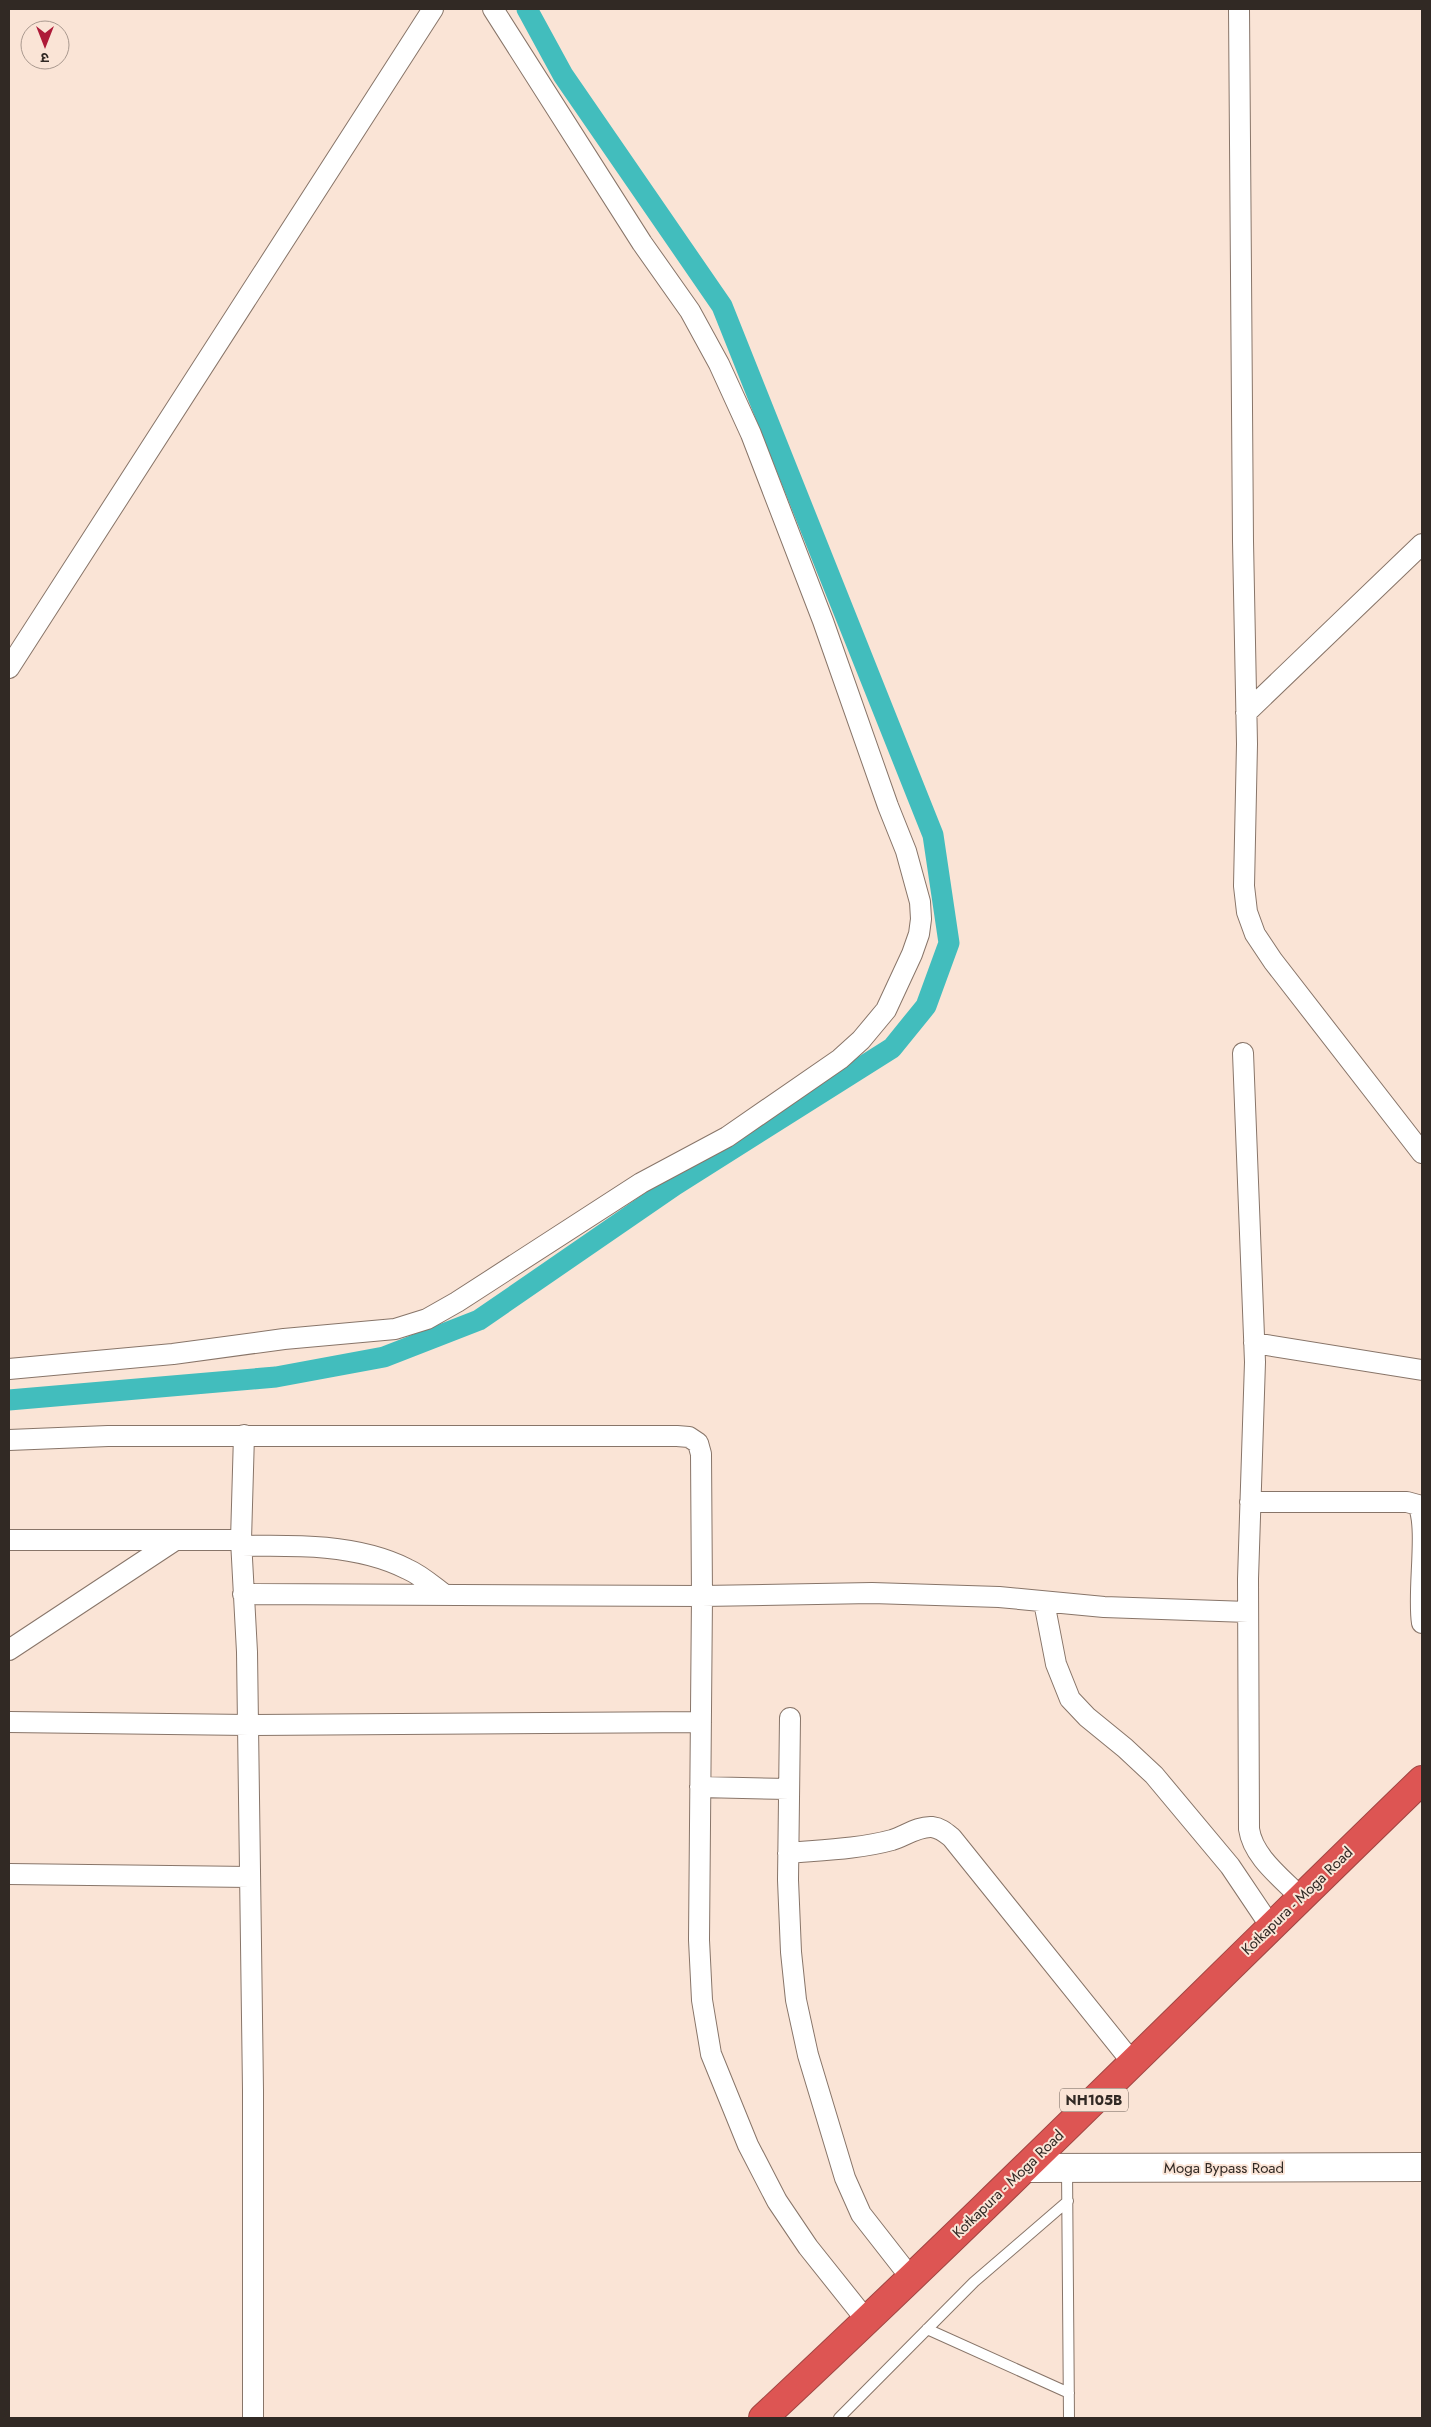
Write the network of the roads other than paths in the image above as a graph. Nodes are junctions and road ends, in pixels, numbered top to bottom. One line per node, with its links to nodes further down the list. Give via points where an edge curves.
1 (433, 9): 5 (street)
2 (493, 9): 10 (street, via 642,243 690,311 719,364 751,434 906,851 920,902 919,934 886,1010 840,1059 727,1137 641,1183 427,1319 396,1329 284,1339 173,1354)
3 (1239, 9): 6 (street)
4 (1422, 544): 6 (street)
5 (9, 668)
6 (1246, 713): 8 (street, via 1244,886 1247,912 1255,934)
7 (1243, 1053): 9 (street)
8 (1422, 1153)
9 (1254, 1343): 11 (street); 14 (street)
10 (9, 1368)
11 (1422, 1370)
12 (244, 1435): 13 (street); 17 (street); 20 (street, via 689,1437 698,1443 701,1454)
13 (9, 1440)
14 (1250, 1502): 22 (street); 23 (street, via 1418,1504 1422,1522)
15 (9, 1540): 16 (street)
16 (174, 1541): 17 (street); 24 (street)
17 (241, 1543): 18 (street); 19 (street, via 321,1546 366,1556 408,1569)
18 (243, 1594): 19 (street); 28 (street)
19 (445, 1595): 20 (street)
20 (702, 1596): 21 (street, via 872,1593 999,1597); 27 (street)
21 (1044, 1602): 22 (street, via 1104,1608); 36 (street, via 1056,1664 1070,1699 1154,1775 1230,1866)
22 (1248, 1612): 35 (street, via 1251,1840 1256,1850)
23 (1422, 1623)
24 (9, 1650)
25 (790, 1718): 31 (street)
26 (9, 1722): 28 (street)
27 (701, 1722): 28 (street); 30 (street)
28 (248, 1725): 34 (street)
29 (1422, 1780): 35 (highway, Kotkapura - Moga Road / NH105B)
30 (700, 1787): 31 (street); 43 (street, via 699,1950 702,2000 711,2054 748,2145 777,2201)
31 (789, 1789): 32 (street)
32 (788, 1853): 37 (street, via 892,1840 921,1828 942,1830 952,1838); 42 (street, via 796,2000 821,2100 845,2178 861,2214)
33 (9, 1874): 34 (street)
34 (250, 1877): 46 (street, via 254,2090)
35 (1301, 1898): 36 (highway, Kotkapura - Moga Road / NH105B)
36 (1271, 1927): 37 (highway, Kotkapura - Moga Road / NH105B)
37 (1132, 2062): 39 (highway, Kotkapura - Moga Road / NH105B)
38 (1422, 2167): 40 (street, Moga Bypass Road)
39 (1026, 2168): 40 (street, Moga Bypass Road); 42 (highway, Kotkapura - Moga Road / NH105B)
40 (1067, 2168): 41 (lane)
41 (1068, 2201): 44 (lane, via 974,2282); 45 (lane)
42 (911, 2278): 43 (highway, Kotkapura - Moga Road / NH105B)
43 (866, 2320): 47 (highway, Kotkapura - Moga Road / NH105B)
44 (927, 2329): 45 (lane); 48 (lane)
45 (1069, 2393): 49 (lane)
46 (253, 2418)
47 (763, 2418)
48 (839, 2418)
49 (1069, 2418)

